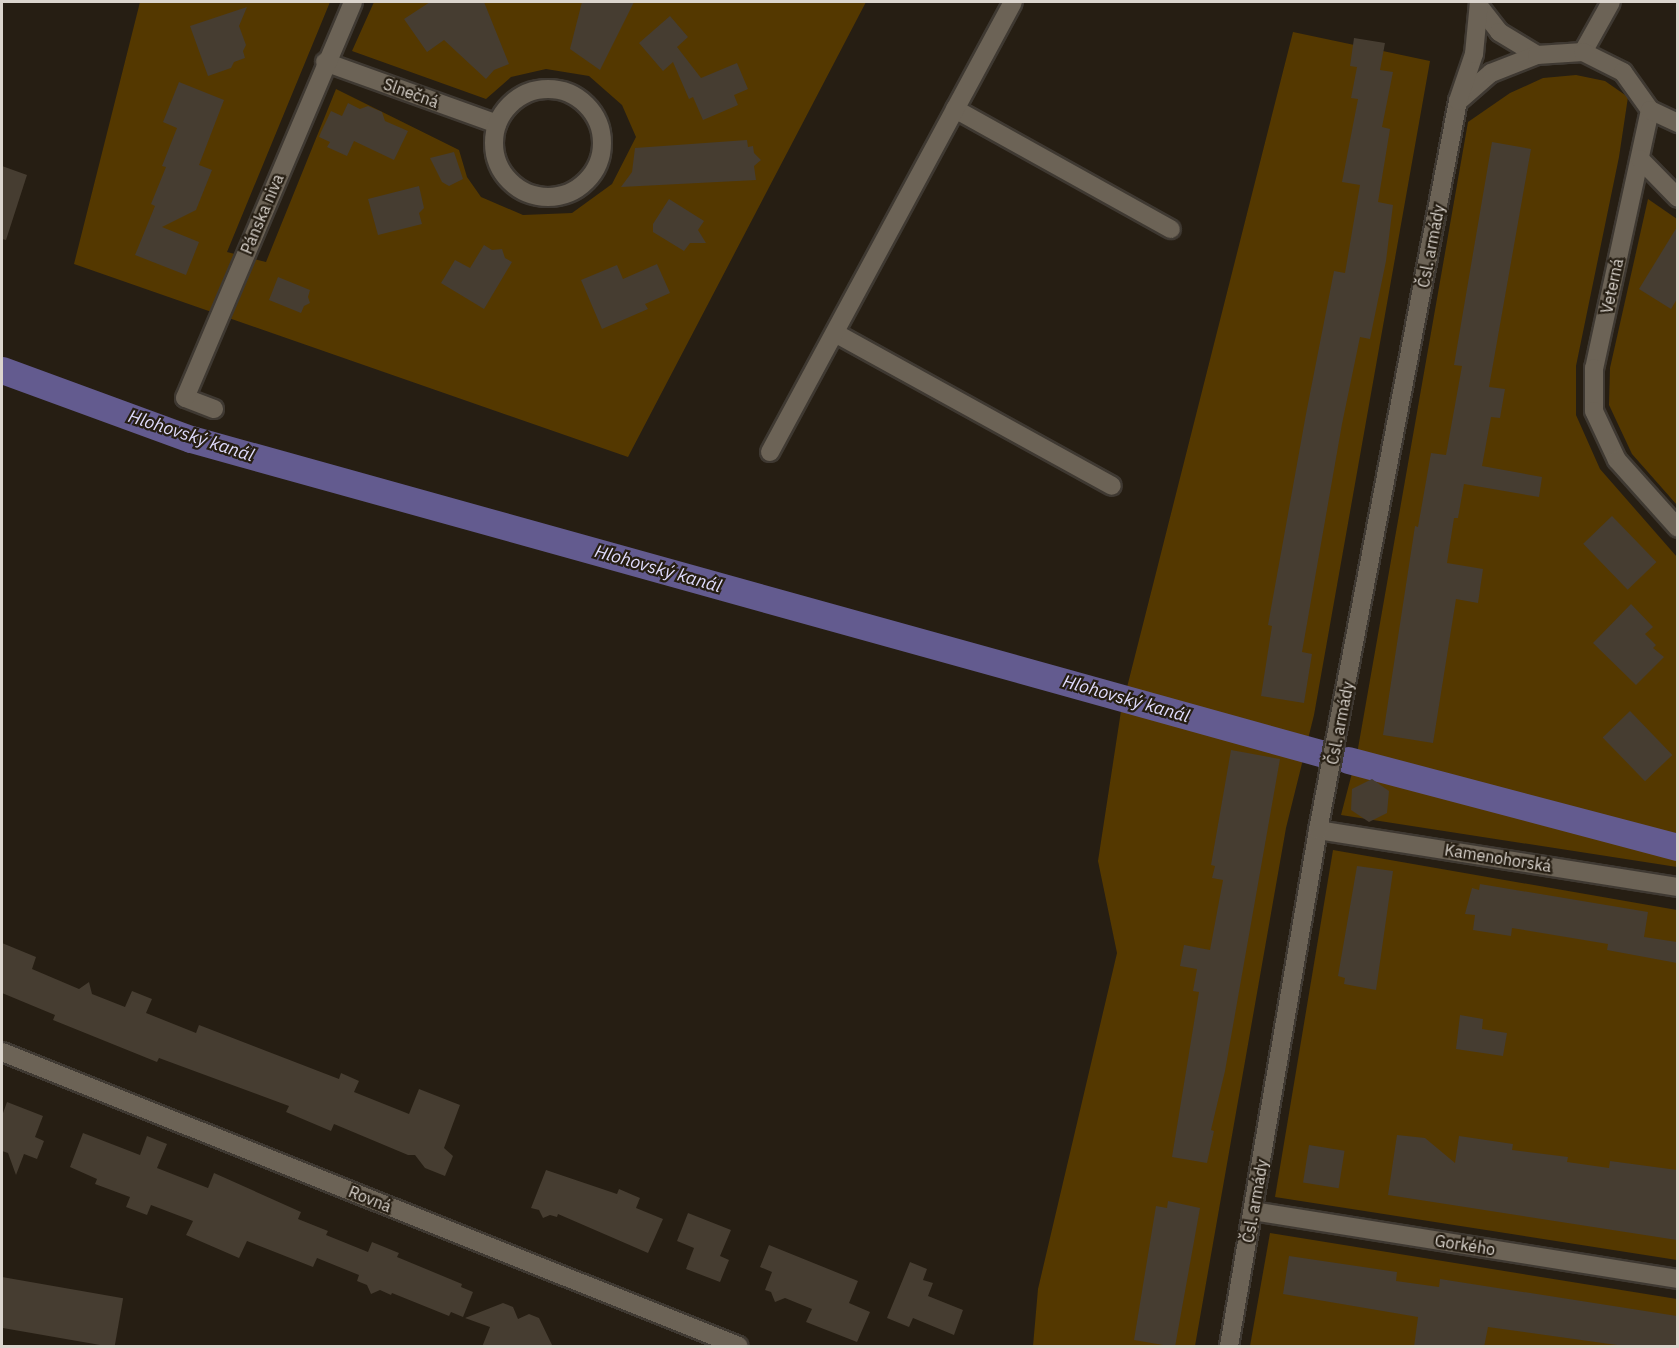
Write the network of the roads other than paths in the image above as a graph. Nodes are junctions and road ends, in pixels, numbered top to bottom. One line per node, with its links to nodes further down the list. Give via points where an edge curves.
1 (353, 2): 7 (street, Pánska niva)
2 (1013, 2): 9 (street)
3 (1611, 2): 5 (street)
4 (1479, 4): 6 (street, via 1499,32); 8 (street, Čsl. armády, via 1474,54)
5 (1582, 52): 6 (street); 10 (street, via 1623,72)
6 (1537, 56): 8 (street, via 1491,73)
7 (325, 62): 12 (street, Slnečná); 17 (street, Pánska niva, via 185,398)
8 (1458, 101): 21 (street, Čsl. armády)
9 (955, 109): 15 (street); 16 (street)
10 (1650, 110): 11 (street); 13 (street, Veterná)
11 (1677, 123)
12 (497, 124): 12 (street, via 496,158 503,173 514,186 530,194 563,195 591,176 600,159 598,123 588,107 557,90 538,90 521,96)
13 (1640, 159): 14 (street); 20 (street, Veterná, via 1594,368 1594,411 1617,460)
14 (1677, 198)
15 (1171, 229)
16 (835, 333): 18 (street); 19 (street)
17 (214, 408)
18 (770, 452)
19 (1112, 486)
20 (1677, 528)
21 (1318, 830): 22 (street, Kamenohorská); 24 (street, Čsl. armády)
22 (1677, 887)
23 (2, 1052): 26 (street, Rovná)
24 (1253, 1211): 25 (street, Gorkého); 27 (street, Čsl. armády)
25 (1677, 1279)
26 (739, 1347)
27 (1229, 1347)

